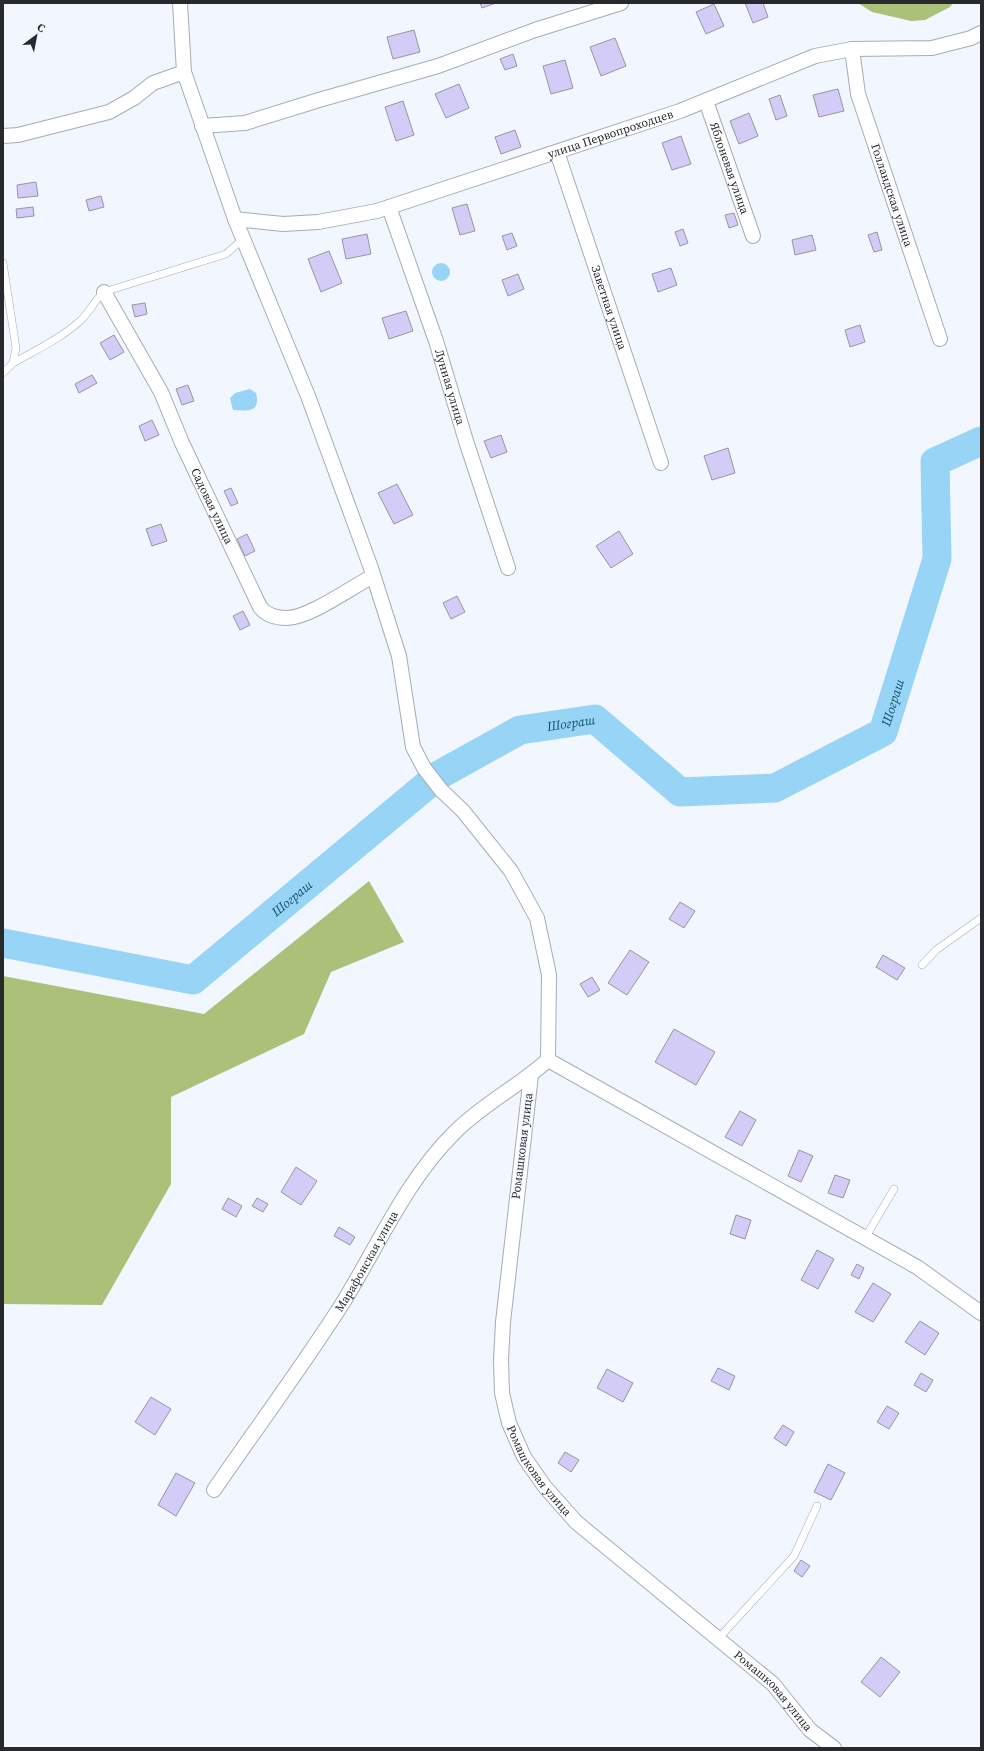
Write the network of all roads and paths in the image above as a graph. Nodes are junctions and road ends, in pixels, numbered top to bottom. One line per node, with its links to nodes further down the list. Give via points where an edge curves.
1 (180, 3): 5 (street)
2 (621, 3): 7 (street, via 535,30 438,66 245,123)
3 (981, 33): 4 (street, улица Первопроходцев, via 932,48)
4 (852, 49): 6 (street, улица Первопроходцев, via 815,56); 16 (street, Голландская улица, via 858,94)
5 (184, 72): 7 (street); 8 (street, via 153,83 134,98 109,112 18,136)
6 (706, 101): 9 (street, улица Первопроходцев); 12 (street, Яблоневая улица)
7 (202, 126): 11 (street)
8 (3, 136)
9 (557, 152): 10 (street, улица Первопроходцев); 19 (street, Заветная улица)
10 (389, 207): 11 (street, улица Первопроходцев, via 318,222 283,224); 20 (street, Лунная улица, via 436,341)
11 (235, 219): 13 (street)
12 (753, 236)
13 (243, 239): 15 (lane, via 226,254); 21 (street, via 308,396)
14 (3, 263): 17 (lane, via 16,348)
15 (104, 292): 17 (lane, via 94,301 81,320 54,340); 21 (street, Садовая улица, via 161,392 182,443 256,600 266,614 287,618 313,610)
16 (940, 339)
17 (13, 363): 18 (lane)
18 (3, 373)
19 (661, 463)
20 (508, 568)
21 (373, 576): 24 (street, via 399,656 413,747 424,768 441,790 463,811 511,871 537,918 549,975)
22 (981, 918): 23 (lane, via 936,950)
23 (922, 965)
24 (548, 1060): 25 (street, Марафонская улица); 27 (street)
25 (531, 1075): 29 (street, Марафонская улица, via 483,1107 455,1132 421,1171 309,1355); 31 (street, Ромашковая улица, via 503,1322 502,1393 509,1423 524,1456 545,1487 576,1522)
26 (894, 1188): 27 (lane)
27 (866, 1238): 28 (street, via 917,1267)
28 (981, 1313)
29 (214, 1490)
30 (817, 1506): 31 (lane, via 794,1556)
31 (718, 1638): 32 (street, Ромашковая улица, via 773,1684 810,1730)
32 (834, 1748)

